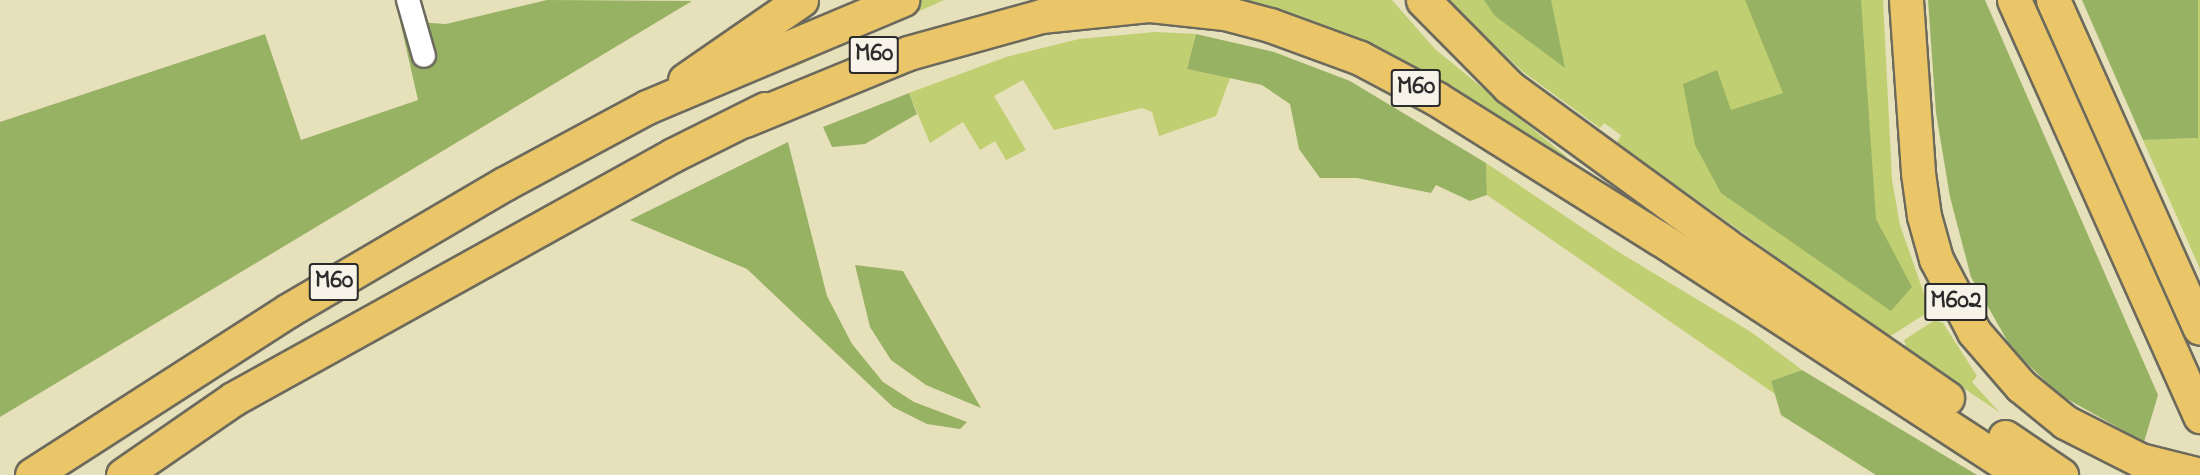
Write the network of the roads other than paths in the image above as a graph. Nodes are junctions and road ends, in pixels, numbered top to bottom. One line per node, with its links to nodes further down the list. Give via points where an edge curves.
1 (408, 0): 9 (street)
2 (801, 0): 10 (highway, M60)
3 (902, 0): 10 (highway, M60)
4 (1006, 0): 11 (highway, M60, via 868,58)
5 (1423, 0): 17 (highway, M60, via 1509,87 1579,140 1821,312)
6 (1906, 0): 18 (highway, M602, via 1924,216 1936,259 1974,332 2027,393 2065,422 2140,460)
7 (2014, 0): 13 (highway)
8 (2053, 0): 12 (highway)
9 (424, 56)
10 (647, 107): 15 (highway, M60, via 357,269)
11 (745, 120): 14 (highway, M60, via 908,53 1041,16 1150,5 1225,13 1259,22 1360,58 1437,99); 16 (highway, M60, via 673,154 233,399)
12 (2200, 328)
13 (2200, 416)
14 (2017, 471)
15 (32, 475)
16 (123, 475)
17 (2061, 475)
18 (2200, 475)

